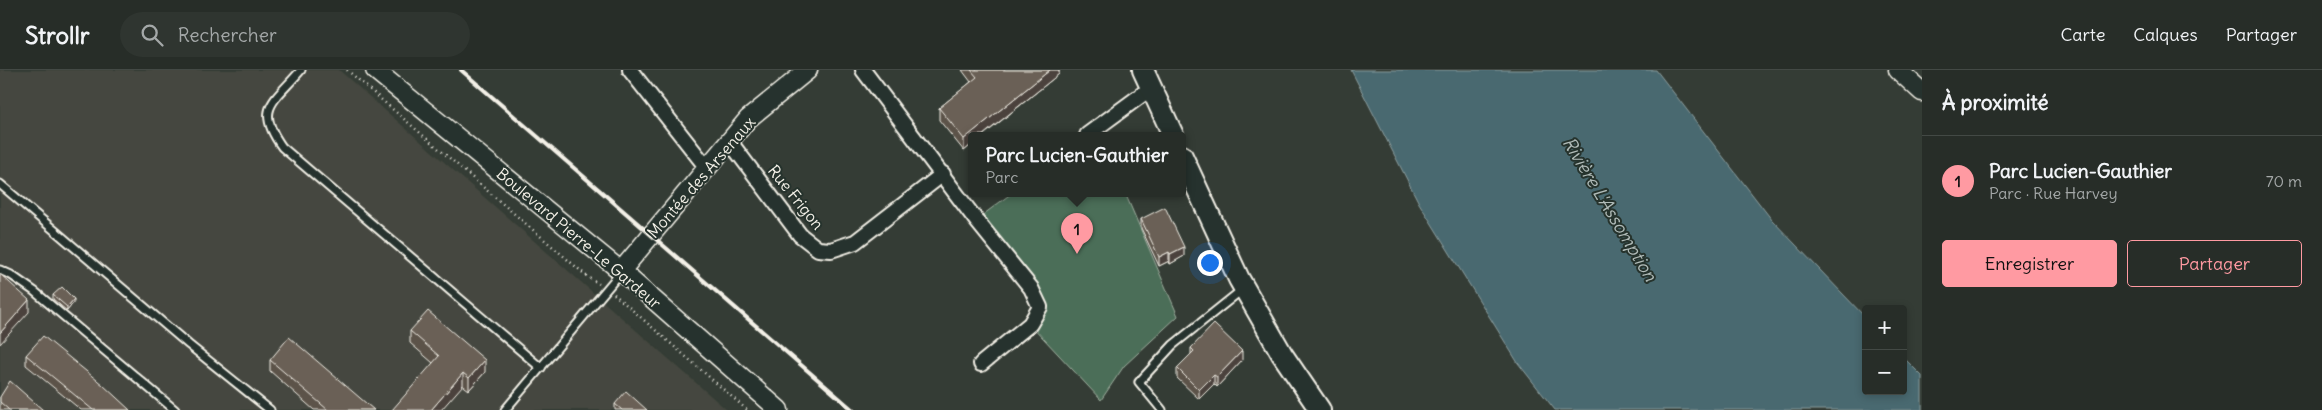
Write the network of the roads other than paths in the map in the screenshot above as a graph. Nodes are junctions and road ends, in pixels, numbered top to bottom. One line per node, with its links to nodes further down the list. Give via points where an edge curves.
1 (301, 70): 20 (lane, via 270,106 266,117 270,131 282,148)
2 (375, 70): 17 (street, Boulevard Pierre-Le Gardeur)
3 (630, 70): 13 (street)
4 (808, 70): 11 (street, Montée des Arsenaux, via 748,119)
5 (864, 70): 14 (street)
6 (1898, 70): 8 (street)
7 (1147, 79): 9 (street); 10 (main road)
8 (1922, 92)
9 (1090, 132)
10 (1172, 132)
11 (730, 142): 13 (street, Montée des Arsenaux); 14 (street, Rue Frigon, via 800,235 818,249 831,250 855,242)
12 (1186, 165): 18 (main road)
13 (707, 168): 17 (street, Montée des Arsenaux)
14 (943, 174): 19 (street, via 1032,288 1040,307 1030,324)
15 (0, 184): 22 (lane)
16 (0, 270): 21 (lane, via 12,274 34,291)
17 (622, 271): 20 (lane); 24 (street, Boulevard Pierre-Le Gardeur)
18 (1244, 288): 25 (lane, via 1173,345 1138,382); 26 (main road, via 1282,354)
19 (981, 364)
20 (541, 368): 23 (lane)
21 (175, 410)
22 (270, 410)
23 (505, 410)
24 (779, 410)
25 (1162, 410)
26 (1320, 410)

